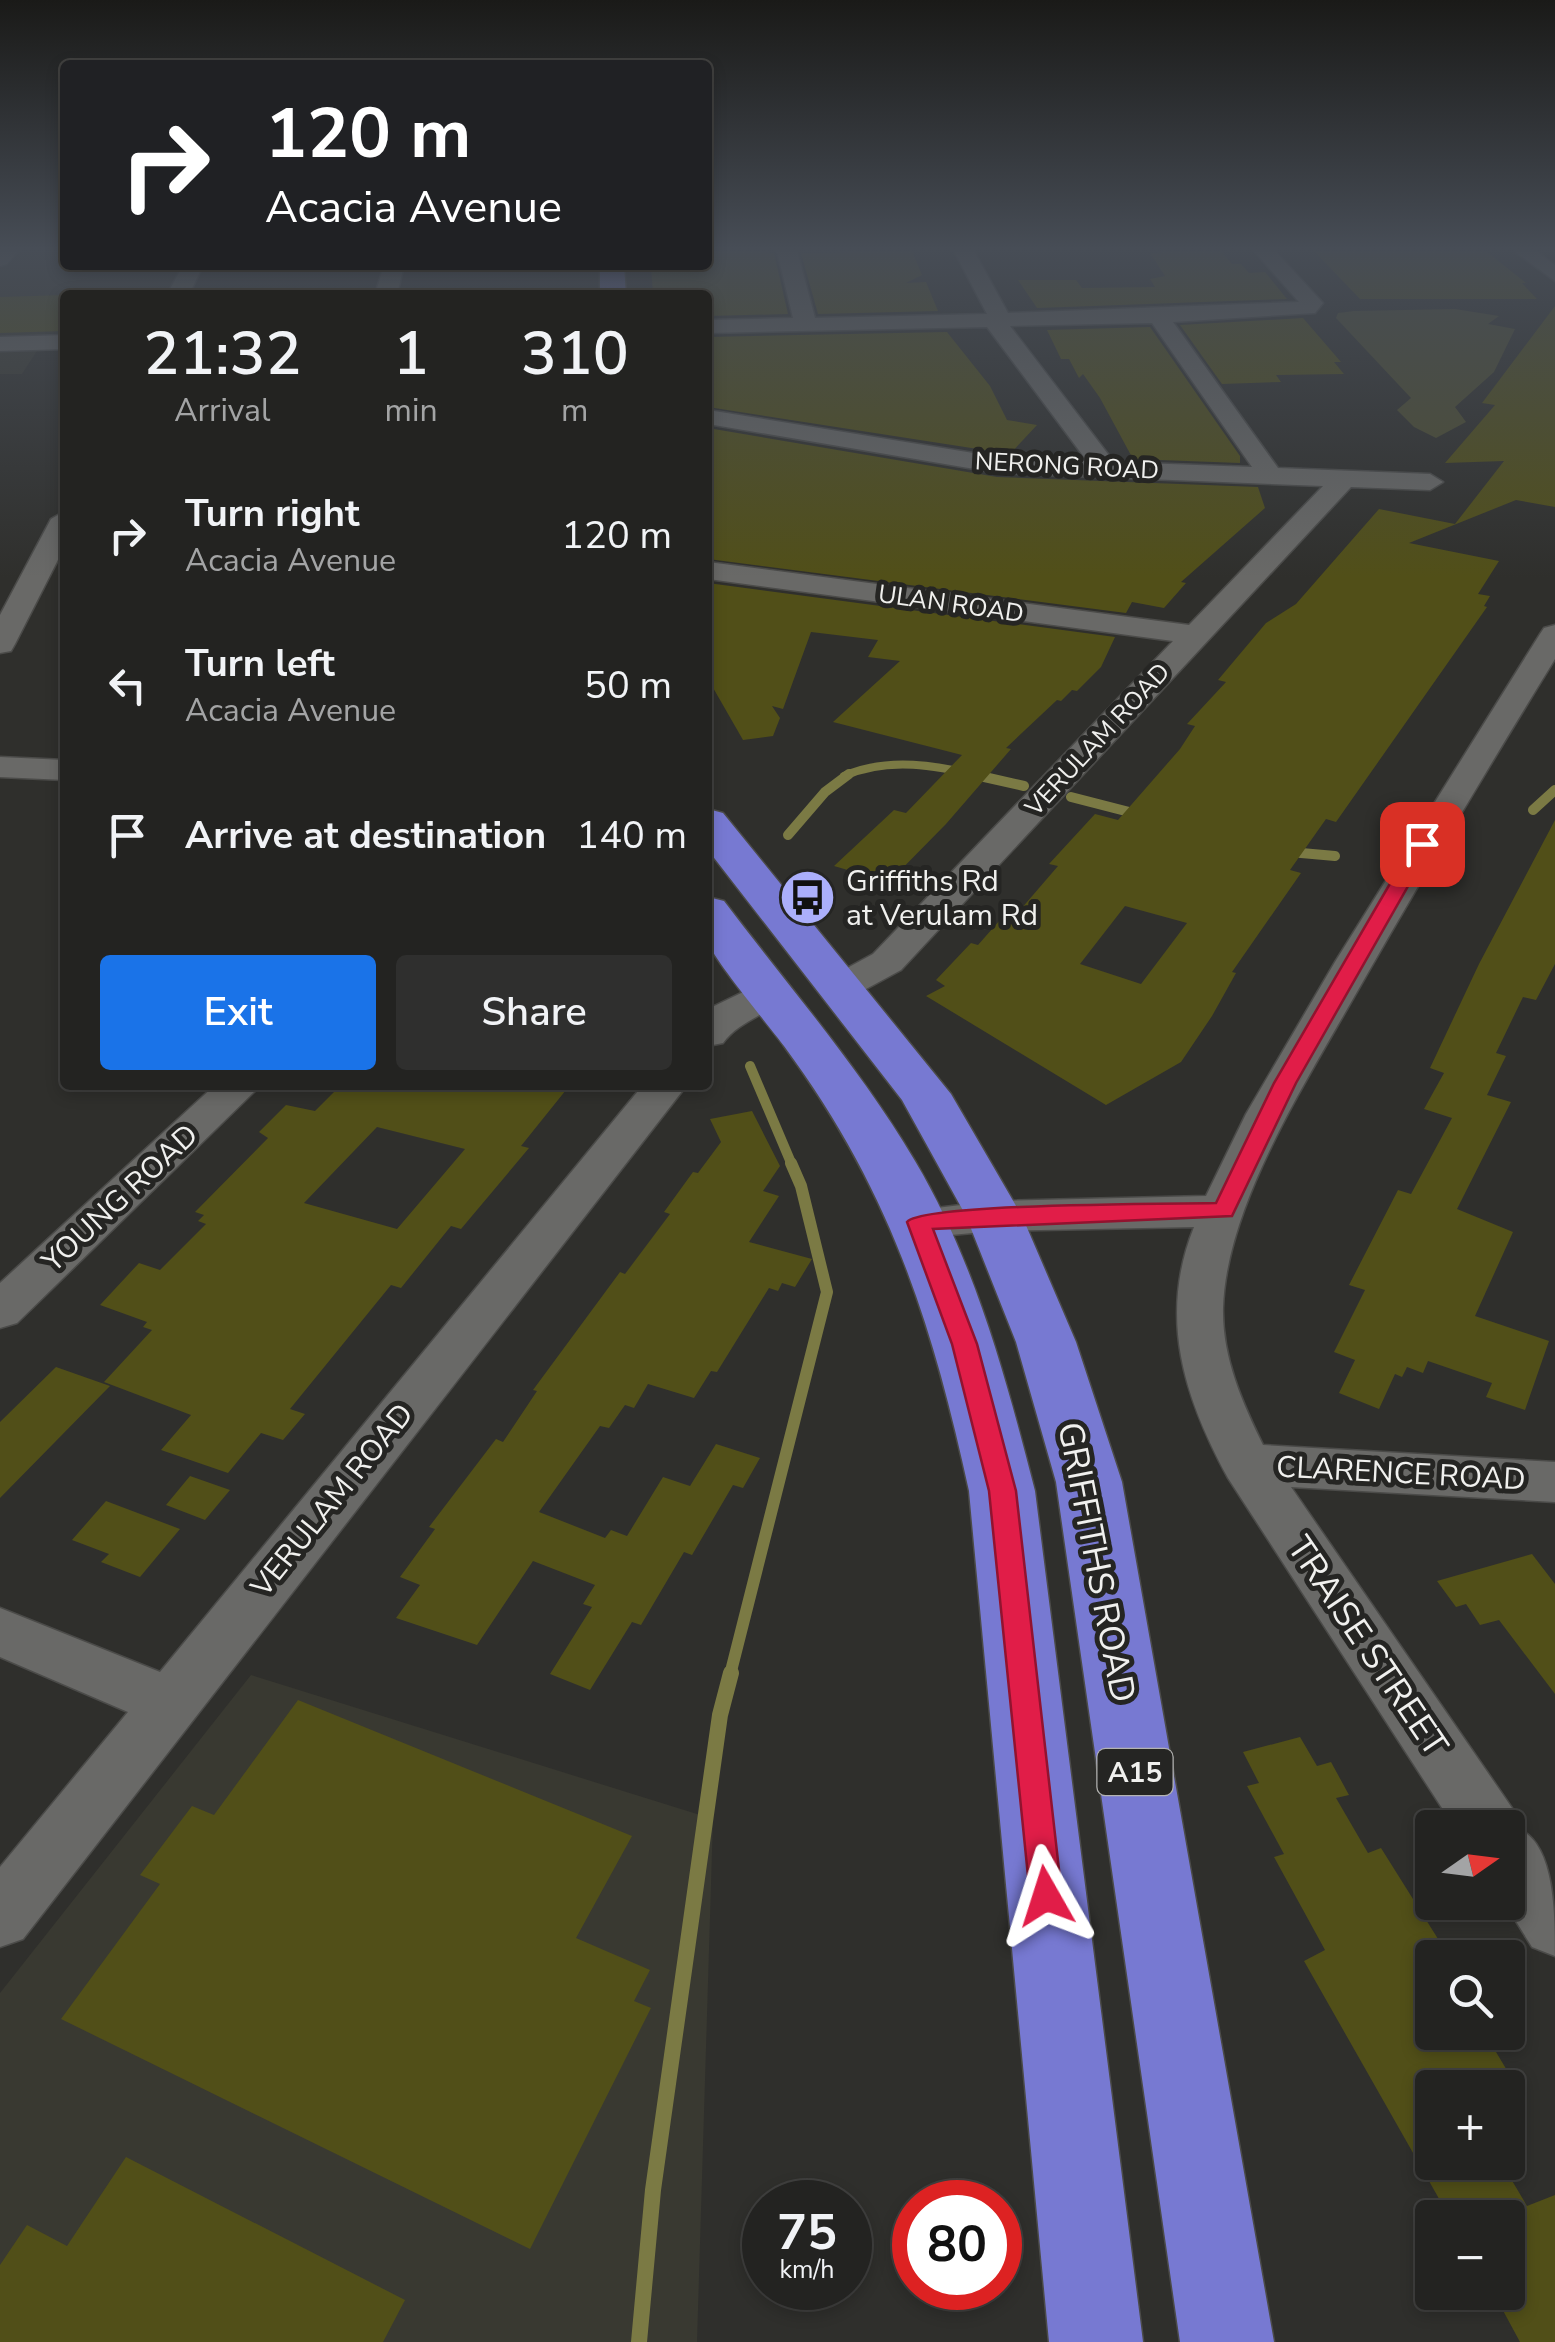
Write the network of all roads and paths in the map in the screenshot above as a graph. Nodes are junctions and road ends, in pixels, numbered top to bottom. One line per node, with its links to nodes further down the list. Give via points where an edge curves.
1 (1024, 360): 4 (street)
2 (1189, 360): 5 (street)
3 (712, 418): 4 (street, NERONG ROAD, via 998,464)
4 (1106, 469): 5 (street, NERONG ROAD)
5 (1270, 475): 6 (street, NERONG ROAD)
6 (1344, 479): 7 (street, NERONG ROAD); 11 (street, VERULAM ROAD)
7 (1430, 482)
8 (60, 528): 12 (street)
9 (712, 571): 11 (street, ULAN ROAD)
10 (1555, 634): 24 (street, TRAISE STREET, via 1422,844 1294,1066)
11 (1195, 636): 17 (street, VERULAM ROAD, via 887,962)
12 (0, 644)
13 (0, 767): 14 (street)
14 (60, 770)
15 (712, 827): 17 (highway, GRIFFITHS ROAD / A15)
16 (712, 917): 18 (highway)
17 (840, 987): 25 (highway, GRIFFITHS ROAD / A15, via 925,1094)
18 (768, 992): 19 (street); 26 (highway, via 863,1120)
19 (712, 1029)
20 (197, 1090): 23 (street)
21 (235, 1090): 23 (street, YOUNG ROAD)
22 (662, 1090): 31 (street, VERULAM ROAD)
23 (187, 1136): 27 (street, YOUNG ROAD)
24 (1224, 1211): 25 (street); 28 (street, TRAISE STREET, via 1202,1282 1200,1338 1215,1402)
25 (994, 1216): 26 (street); 37 (highway, GRIFFITHS ROAD / A15, via 1046,1342 1088,1482)
26 (919, 1222): 36 (highway, via 965,1344 1002,1491)
27 (0, 1311)
28 (1247, 1464): 29 (street, CLARENCE ROAD); 32 (street, TRAISE STREET)
29 (1555, 1482)
30 (0, 1632): 31 (street)
31 (168, 1702): 34 (street, VERULAM ROAD)
32 (1478, 1810)
33 (1525, 1880): 35 (street)
34 (0, 1917)
35 (1555, 1925)
36 (1096, 2342)
37 (1227, 2342)

